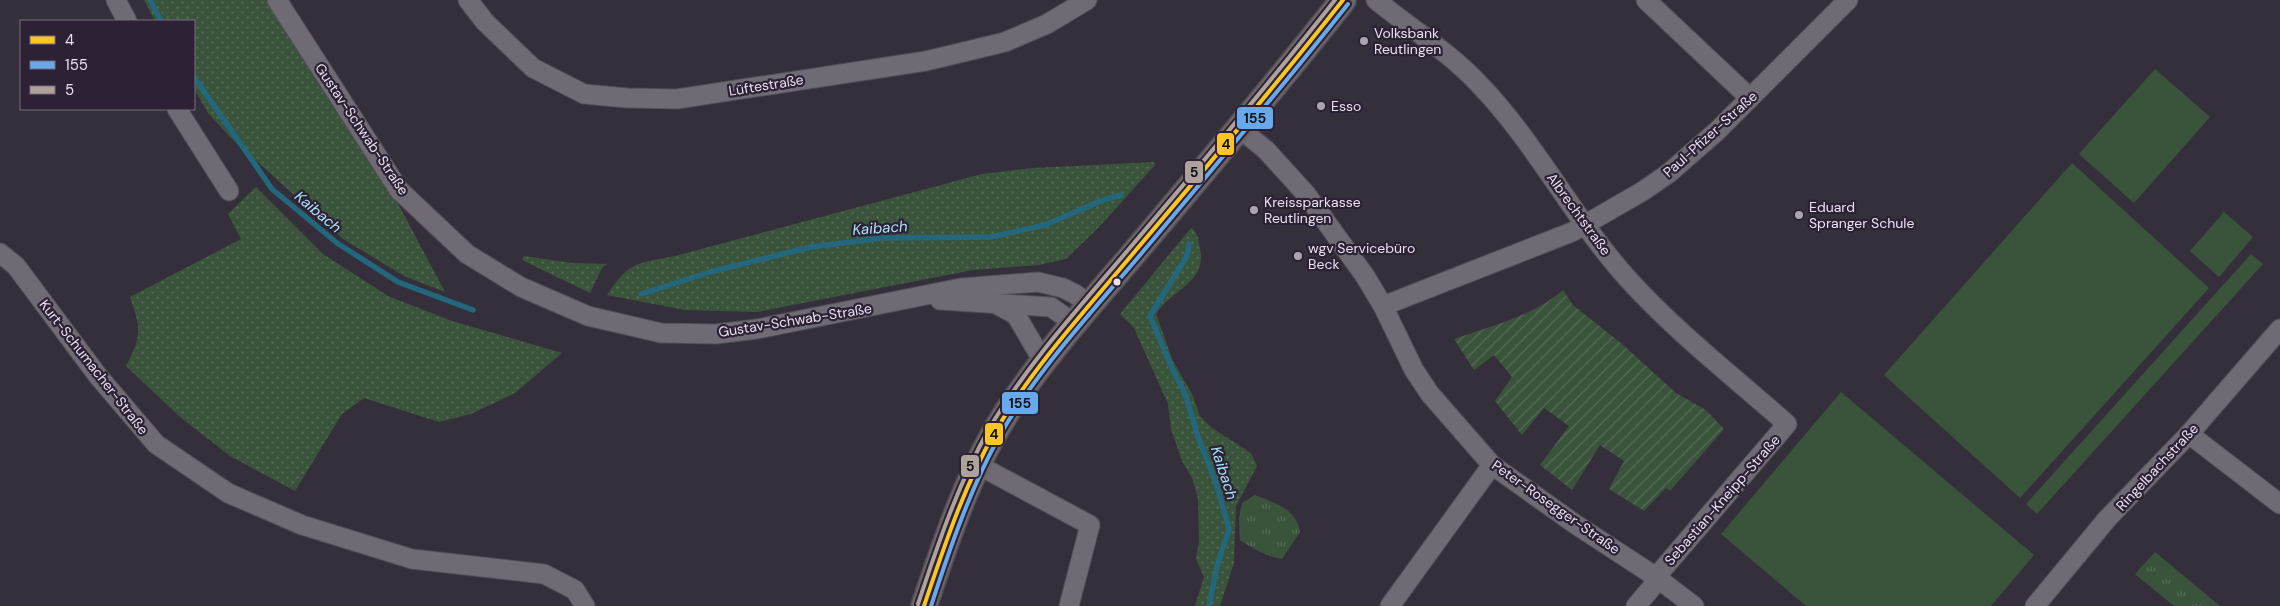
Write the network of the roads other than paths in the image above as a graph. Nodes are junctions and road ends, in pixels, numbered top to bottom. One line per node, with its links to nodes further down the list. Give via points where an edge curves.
1 (116, 0): 9 (street)
2 (277, 0): 16 (street, Gustav-Schwab-Straße, via 399,190 467,254 521,287 588,316 661,333 716,334 757,329)
3 (468, 0): 4 (street, Lüftestraße, via 485,22 533,68 584,94 677,99 926,61 996,44 1047,24)
4 (1087, 0)
5 (1343, 0): 12 (main road)
6 (1376, 0): 14 (street, Albrechtstraße, via 1478,82 1524,139)
7 (1646, 0): 10 (street)
8 (1848, 0): 10 (street, Paul-Pfizer-Straße)
9 (126, 20)
10 (1750, 98): 14 (street, Paul-Pfizer-Straße, via 1669,173)
11 (178, 110): 13 (street)
12 (1239, 128): 18 (street, Peter-Rosegger-Straße, via 1266,150 1298,184 1365,276); 19 (main road)
13 (229, 191)
14 (1585, 225): 18 (street, Paul-Pfizer-Straße); 22 (street, Albrechtstraße, via 1659,311)
15 (0, 253): 28 (street, Kurt-Schumacher-Straße, via 16,266 98,376 156,444 228,494 302,525 412,559 544,574 575,590)
16 (918, 298): 17 (street, Gustav-Schwab-Straße); 19 (street, Gustav-Schwab-Straße, via 961,288 1038,282 1069,291)
17 (993, 302): 19 (street, Gustav-Schwab-Straße, via 1051,306); 21 (street, via 1016,315)
18 (1382, 306): 25 (street, Peter-Rosegger-Straße, via 1414,370 1430,394)
19 (1082, 315): 21 (main road)
20 (2280, 329): 23 (street, Ringelbachstraße)
21 (1044, 363): 24 (main road, via 1009,409)
22 (1787, 424): 27 (street, Sebastian-Kneipp-Straße)
23 (2189, 434): 26 (street); 34 (street, Ringelbachstraße, via 2108,519)
24 (978, 465): 29 (main road, via 955,515); 30 (street, via 1090,525)
25 (1492, 465): 27 (street, Peter-Rosegger-Straße); 31 (street)
26 (2280, 504)
27 (1657, 578): 32 (street, Sebastian-Kneipp-Straße); 33 (street, Peter-Rosegger-Straße)
28 (585, 606)
29 (924, 606)
30 (1069, 606)
31 (1390, 606)
32 (1636, 606)
33 (1694, 606)
34 (2035, 606)

